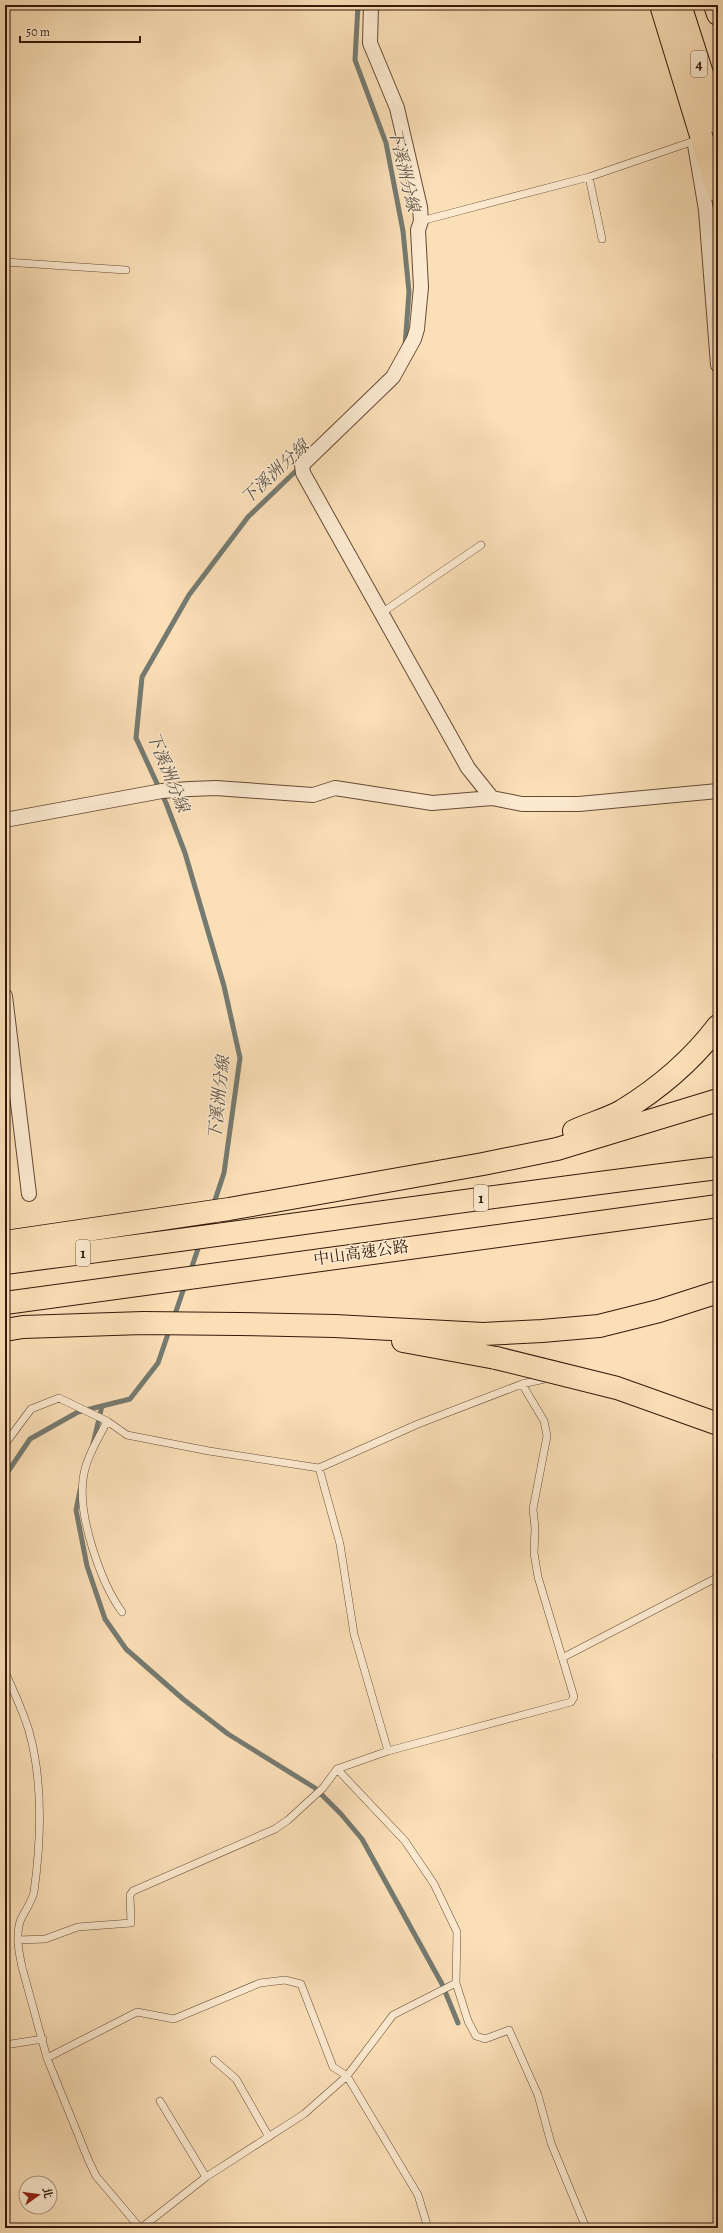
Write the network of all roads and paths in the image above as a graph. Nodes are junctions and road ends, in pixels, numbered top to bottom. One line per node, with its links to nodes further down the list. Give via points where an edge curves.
1 (371, 5): 10 (street, via 370,43 397,108)
2 (660, 5): 7 (street); 9 (highway)
3 (680, 5): 6 (highway, 4)
4 (715, 5): 5 (highway)
5 (718, 14)
6 (718, 123)
7 (694, 141): 8 (lane); 14 (street, via 706,210)
8 (589, 177): 10 (lane); 11 (lane)
9 (718, 191)
10 (422, 222): 16 (street, via 418,230 421,287 414,339 393,378 302,465 303,473)
11 (602, 239)
12 (5, 262): 13 (lane)
13 (126, 270)
14 (718, 366)
15 (481, 545): 16 (lane)
16 (380, 614): 18 (street, via 468,768)
17 (718, 791): 18 (street, via 579,804 522,804)
18 (492, 798): 19 (street, via 432,803 334,788 313,796 216,788 190,789 162,791)
19 (5, 820)
20 (5, 996): 25 (street)
21 (718, 1026): 23 (highway, via 703,1045 680,1066 621,1111)
22 (718, 1100): 23 (highway, via 557,1149)
23 (483, 1164): 27 (highway, via 229,1208)
24 (718, 1168): 28 (highway, 1)
25 (29, 1194)
26 (718, 1206): 30 (highway, 中山高速公路)
27 (5, 1242)
28 (5, 1263)
29 (718, 1292): 32 (highway, via 659,1311 599,1326 483,1334)
30 (5, 1303)
31 (5, 1330): 32 (highway, via 23,1327 143,1323 238,1324)
32 (394, 1335): 36 (highway, bridge, via 617,1388)
33 (522, 1384): 34 (lane, via 568,1374 642,1394); 38 (lane, via 418,1424); 41 (lane, via 546,1428 533,1509 534,1553 538,1577)
34 (718, 1420)
35 (106, 1421): 37 (lane, via 59,1398 32,1410); 38 (lane, via 127,1435); 40 (lane, via 89,1458 83,1480 82,1498 103,1580)
36 (718, 1424)
37 (5, 1444)
38 (319, 1468): 43 (lane, via 340,1544 354,1634)
39 (718, 1578): 41 (lane)
40 (122, 1612)
41 (562, 1658): 43 (lane, via 574,1697 571,1702)
42 (5, 1672): 45 (lane, via 29,1732 38,1797 33,1894 20,1921)
43 (388, 1751): 44 (lane)
44 (336, 1769): 45 (lane, via 323,1788 275,1829 133,1891 130,1895 131,1924 78,1926 46,1939); 46 (lane, via 404,1841 434,1884 457,1932)
45 (18, 1940): 47 (lane, via 22,1967)
46 (456, 1984): 51 (lane, via 393,2015); 57 (lane, via 468,2021 476,2036 485,2039 509,2030 538,2095 551,2143)
47 (43, 2039): 48 (lane); 49 (lane)
48 (5, 2045)
49 (47, 2058): 51 (lane, via 137,2012 174,2019 260,1983 285,1980 301,1984 333,2068); 55 (lane, via 96,2176)
50 (214, 2060): 53 (lane, via 236,2079)
51 (347, 2076): 53 (lane, via 304,2114); 56 (lane, via 418,2195)
52 (160, 2101): 54 (lane)
53 (269, 2137): 54 (lane)
54 (206, 2177): 55 (lane)
55 (141, 2228)
56 (428, 2228)
57 (586, 2228)

